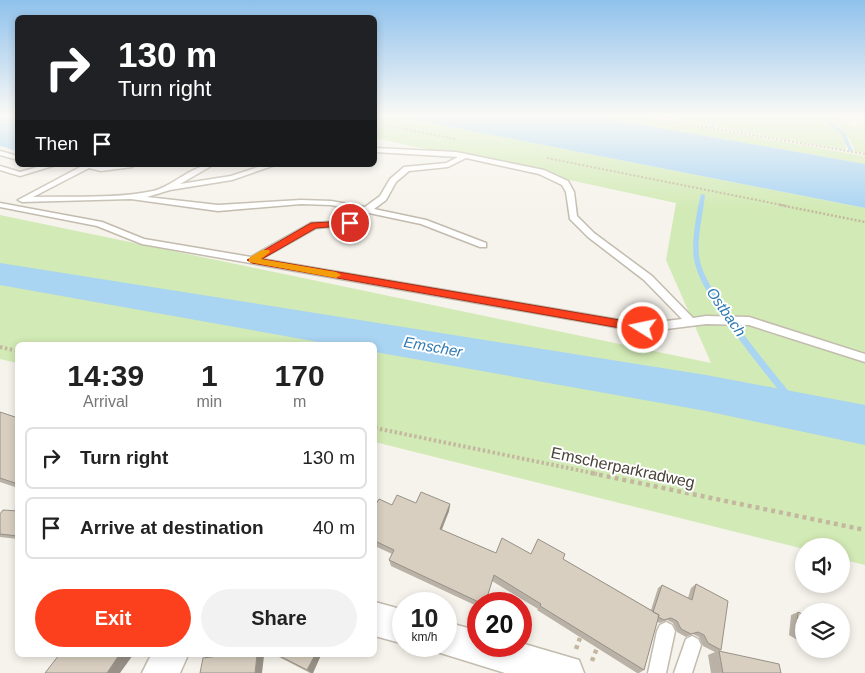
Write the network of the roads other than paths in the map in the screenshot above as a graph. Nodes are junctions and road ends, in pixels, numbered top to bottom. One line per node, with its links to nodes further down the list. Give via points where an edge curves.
1 (377, 150): 3 (lane)
2 (0, 153): 4 (lane)
3 (465, 156): 16 (lane, via 448,165 407,169 393,181 383,198); 19 (lane, via 541,172 565,183 570,192 573,217 591,235 648,278)
4 (15, 157)
5 (42, 167): 11 (lane, via 20,174)
6 (85, 167): 14 (lane)
7 (95, 167): 8 (lane)
8 (116, 167)
9 (205, 167): 12 (lane)
10 (265, 167): 12 (lane, via 232,178)
11 (0, 168)
12 (164, 190): 13 (lane)
13 (131, 197): 14 (lane); 16 (lane, via 218,208 301,202 331,203)
14 (22, 200): 15 (lane)
15 (5, 205): 18 (lane, via 99,224 142,241)
16 (367, 210): 17 (lane, via 423,222); 18 (lane, via 350,223 314,225)
17 (483, 245)
18 (252, 260): 19 (lane, via 643,328)
19 (691, 322): 20 (lane, via 749,321)
20 (865, 358)
21 (377, 620): 22 (street)
22 (392, 624)
23 (666, 631): 29 (lane)
24 (457, 642): 28 (street)
25 (692, 645): 30 (lane)
26 (170, 657): 27 (street)
27 (160, 673)
28 (566, 673)
29 (657, 673)
30 (683, 673)

